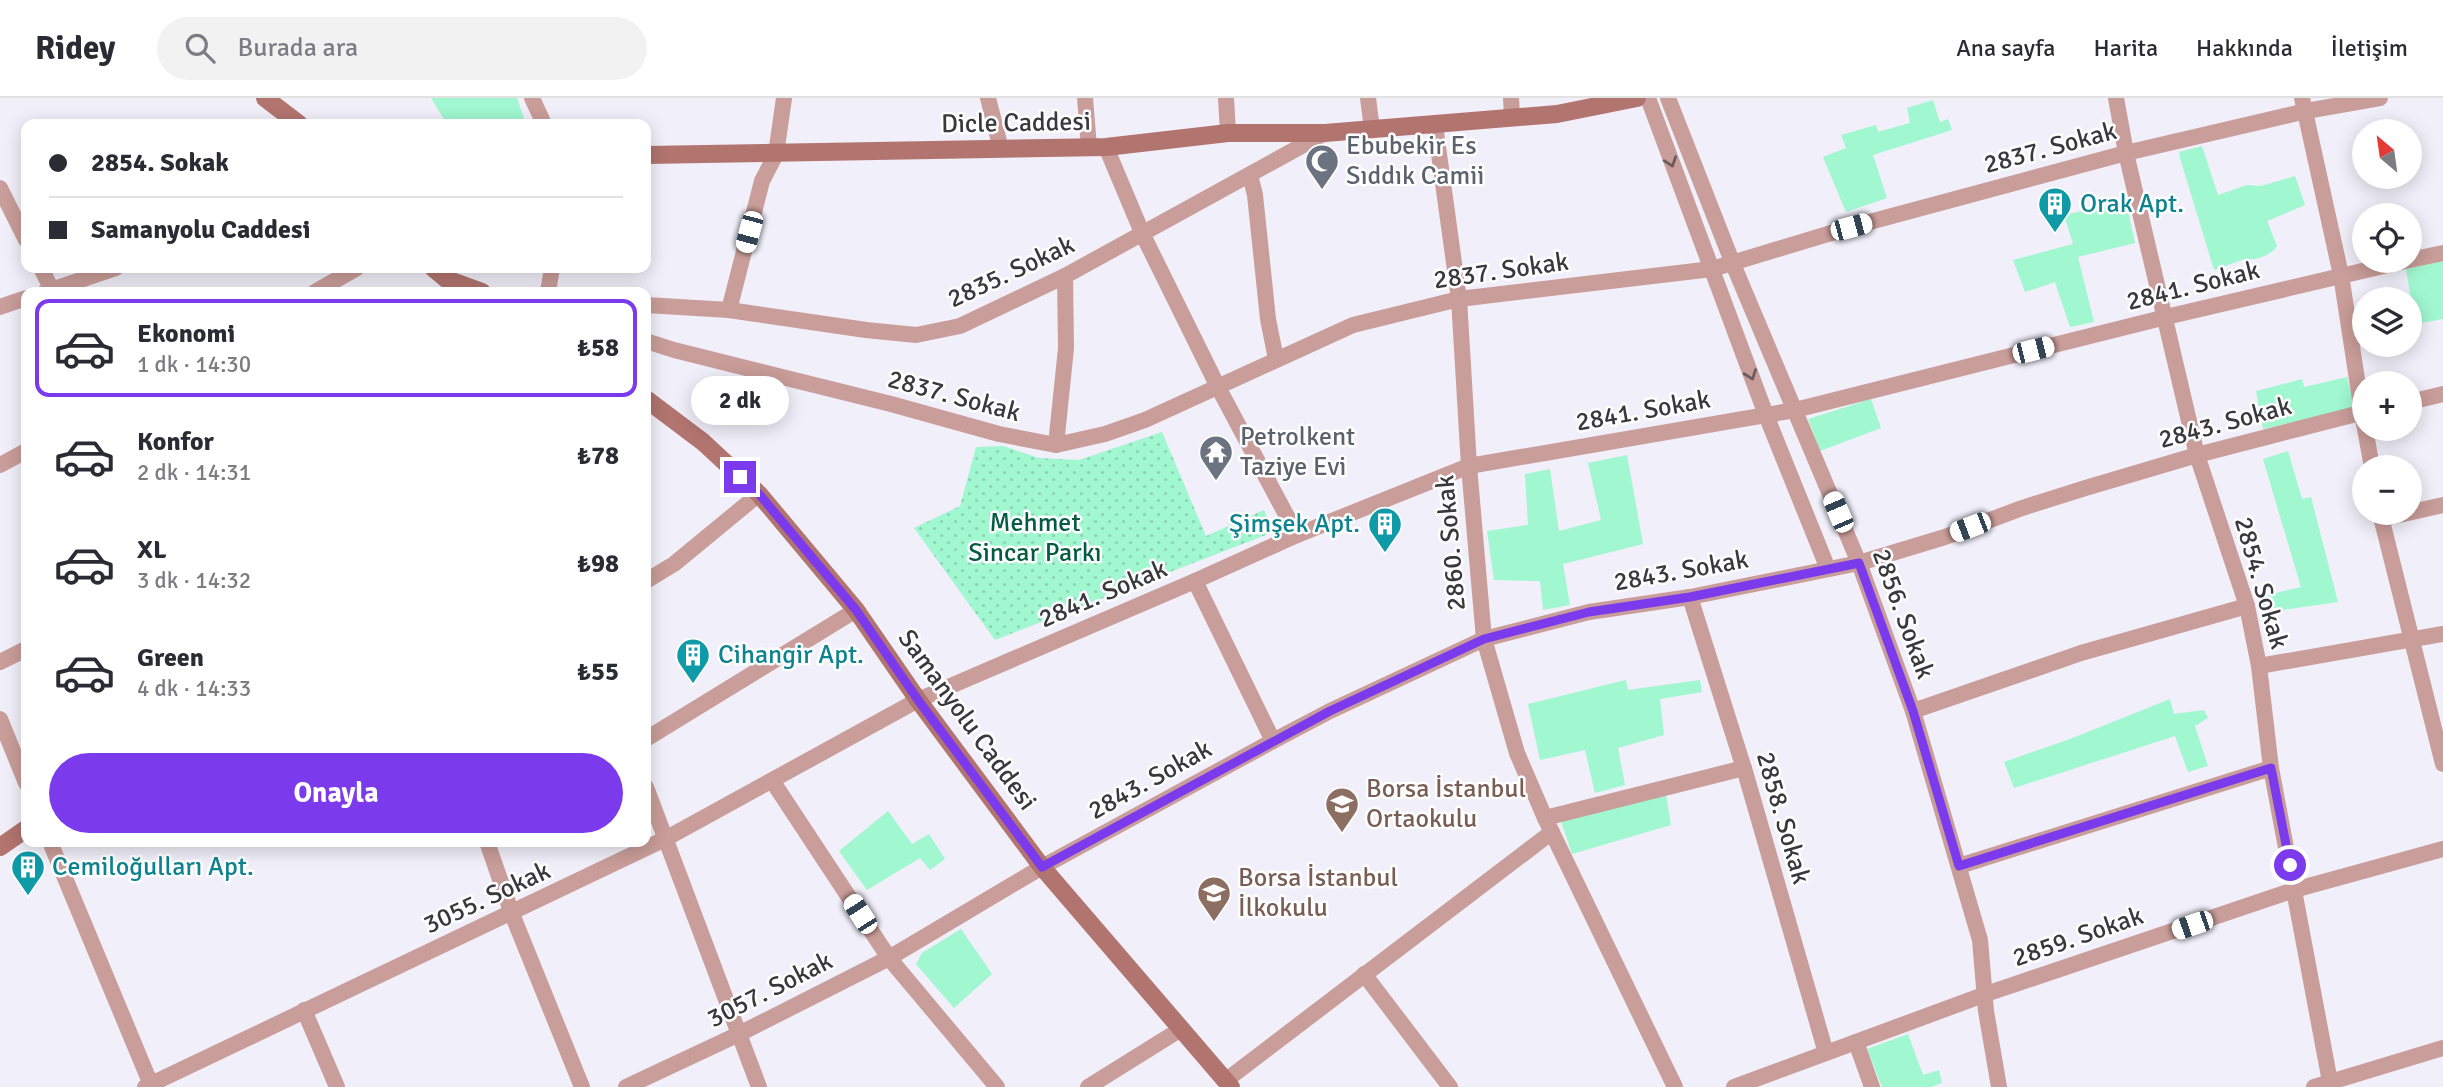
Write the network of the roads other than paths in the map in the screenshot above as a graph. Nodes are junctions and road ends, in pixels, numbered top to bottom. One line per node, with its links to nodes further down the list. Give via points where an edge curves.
1 (265, 98): 16 (street)
2 (532, 98): 17 (street)
3 (784, 98): 25 (street)
4 (988, 98): 23 (street)
5 (1085, 98): 22 (street)
6 (1226, 98): 20 (street)
7 (1368, 98): 19 (street)
8 (1511, 98): 15 (street)
9 (1637, 98): 15 (street, Dicle Caddesi, via 1557,114)
10 (1648, 98): 34 (street, one-way to 34)
11 (1668, 98): 33 (street, 2856. Sokak)
12 (2116, 98): 24 (street, 2854. Sokak)
13 (2380, 98): 14 (street, 2837. Sokak)
14 (2304, 105): 24 (street, 2837. Sokak); 38 (street)
15 (1513, 117): 18 (street, Dicle Caddesi)
16 (292, 119)
17 (542, 119)
18 (1435, 125): 19 (street, Dicle Caddesi); 44 (street, 2860. Sokak)
19 (1372, 128): 21 (street, Dicle Caddesi)
20 (1228, 133): 21 (street, Dicle Caddesi); 22 (street, Dicle Caddesi)
21 (1325, 133): 27 (street, 2835. Sokak)
22 (1097, 147): 23 (street, Dicle Caddesi); 30 (street)
23 (1001, 149): 25 (street, Dicle Caddesi)
24 (2126, 153): 33 (street, 2837. Sokak, via 1851,227); 49 (street, 2854. Sokak)
25 (776, 154): 26 (street, Dicle Caddesi); 48 (street, via 762,181)
26 (651, 155)
27 (1250, 175): 30 (street, 2835. Sokak); 51 (street)
28 (0, 188): 29 (street)
29 (21, 230)
30 (1143, 235): 39 (street, 2835. Sokak); 53 (street)
31 (2443, 253): 32 (street, 2841. Sokak)
32 (2422, 257)
33 (1733, 264): 34 (street, 2837. Sokak); 57 (street, 2856. Sokak)
34 (1712, 269): 44 (street, 2837. Sokak); 58 (street, one-way to 58)
35 (2352, 272): 38 (street, 2841. Sokak)
36 (102, 273): 41 (street)
37 (348, 273): 42 (street)
38 (2341, 275): 49 (street, 2841. Sokak); 52 (street)
39 (1065, 276): 48 (street, 2835. Sokak, via 960,326 916,335); 60 (street, via 1066,348)
40 (443, 280): 43 (street)
41 (61, 287)
42 (324, 287)
43 (466, 287)
44 (1459, 299): 51 (street, 2837. Sokak, via 1353,325); 64 (street, 2860. Sokak)
45 (21, 300): 47 (street)
46 (651, 306): 48 (street, 2835. Sokak)
47 (0, 307)
48 (729, 310)
49 (2166, 317): 57 (street, 2841. Sokak); 62 (street, 2854. Sokak)
50 (651, 343): 60 (street, 2837. Sokak)
51 (1276, 359): 53 (street, 2837. Sokak)
52 (2356, 371)
53 (1218, 387): 60 (street, 2837. Sokak, via 1135,424); 69 (street)
54 (2443, 394): 55 (street)
55 (2422, 399)
56 (651, 403): 65 (street, Samanyolu Caddesi, via 703,442)
57 (1795, 410): 58 (street, 2841. Sokak); 70 (street, 2856. Sokak)
58 (1766, 415): 64 (street, 2841. Sokak); 71 (street)
59 (2352, 423): 62 (street, 2843. Sokak)
60 (1056, 445)
61 (21, 454): 63 (street)
62 (2197, 455): 70 (street, 2843. Sokak); 75 (street, 2854. Sokak)
63 (0, 466)
64 (1469, 466): 69 (street, 2841. Sokak); 78 (street, 2860. Sokak)
65 (759, 494): 72 (street); 76 (street, Samanyolu Caddesi)
66 (2443, 506): 67 (street)
67 (2422, 509)
68 (2383, 525): 79 (street)
69 (1297, 535): 73 (street, 2841. Sokak)
70 (1859, 563): 71 (street, 2843. Sokak); 84 (street, 2856. Sokak)
71 (1828, 569): 74 (street, 2843. Sokak)
72 (651, 578)
73 (1195, 581): 83 (street, 2841. Sokak); 87 (street)
74 (1690, 597): 78 (street, 2843. Sokak, via 1589,612); 89 (street, 2858. Sokak)
75 (2247, 606): 82 (street, 2854. Sokak); 84 (street, via 2081,653)
76 (856, 610): 83 (street, Samanyolu Caddesi); 86 (street)
77 (2443, 634): 79 (street)
78 (1484, 639): 87 (street, 2843. Sokak); 94 (street, 2860. Sokak, via 1517,753)
79 (2411, 639): 82 (street); 88 (street)
80 (21, 652): 81 (street)
81 (0, 662)
82 (2259, 666): 90 (street, 2854. Sokak)
83 (918, 700): 92 (street, 3055. Sokak); 104 (street, Samanyolu Caddesi)
84 (1913, 711): 103 (street, 2856. Sokak)
85 (0, 719): 91 (street)
86 (651, 736)
87 (1273, 741): 104 (street, 2843. Sokak)
88 (2443, 764)
89 (1744, 768): 94 (street); 115 (street, 2858. Sokak)
90 (2271, 768): 103 (street); 105 (street, 2854. Sokak)
91 (21, 771)
92 (773, 782): 96 (street, 3055. Sokak); 107 (street)
93 (651, 801): 96 (street)
94 (1549, 825): 108 (street); 126 (street, 2860. Sokak)
95 (21, 832): 98 (street)
96 (665, 839): 97 (street, 3055. Sokak); 112 (street)
97 (651, 846)
98 (0, 847)
99 (52, 847): 118 (street)
100 (488, 847): 106 (street)
101 (649, 847): 106 (street, 3055. Sokak)
102 (2443, 849): 105 (street, 2859. Sokak)
103 (1959, 866): 109 (street, 2856. Sokak, via 1980,940)
104 (1042, 867): 107 (street, 3057. Sokak); 111 (street, Samanyolu Caddesi)
105 (2294, 890): 109 (street, 2859. Sokak); 117 (street, 2854. Sokak)
106 (512, 914): 110 (street, 3055. Sokak); 120 (street)
107 (889, 958): 112 (street, 3057. Sokak); 123 (street)
108 (1364, 974): 116 (street); 125 (street)
109 (1986, 994): 113 (street, 2859. Sokak); 129 (street, 2856. Sokak)
110 (303, 1010): 118 (street, 3055. Sokak); 119 (street)
111 (1181, 1029): 116 (street, Samanyolu Caddesi); 124 (street)
112 (739, 1034): 121 (street, 3057. Sokak); 122 (street)
113 (1856, 1042): 115 (street, 2859. Sokak); 128 (street)
114 (2443, 1048): 117 (street)
115 (1826, 1053): 127 (street, 2859. Sokak)
116 (1228, 1084)
117 (2331, 1085): 130 (street)
118 (149, 1086)
119 (337, 1087)
120 (582, 1087)
121 (626, 1087)
122 (759, 1087)
123 (997, 1087)
124 (1088, 1087)
125 (1450, 1087)
126 (1675, 1087)
127 (1734, 1087)
128 (1872, 1087)
129 (1998, 1087)
130 (2314, 1087)

